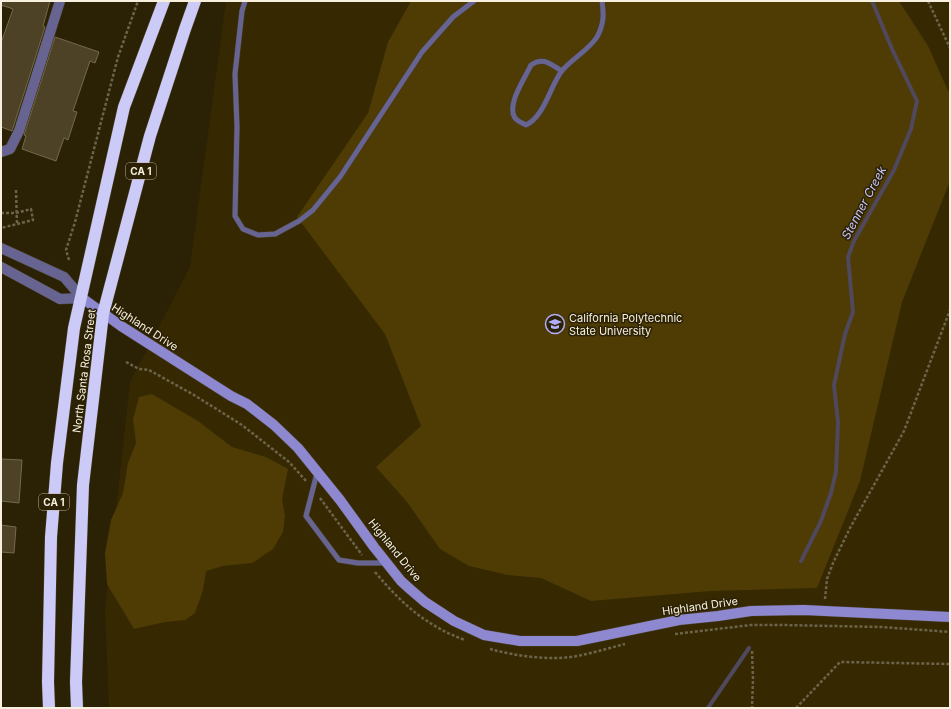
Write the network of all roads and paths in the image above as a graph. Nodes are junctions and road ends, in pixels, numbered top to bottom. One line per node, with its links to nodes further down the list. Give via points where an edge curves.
1 (60, 1): 11 (street, via 19,131 10,149)
2 (138, 1): 18 (path, via 118,57 66,250)
3 (164, 1): 20 (highway, North Santa Rosa Street / CA 1, via 124,107)
4 (195, 1): 22 (highway, North Santa Rosa Street / CA 1, via 150,136)
5 (245, 1): 6 (lane, via 235,74 235,216 243,229 258,235 275,234 313,210 340,177 422,52 453,17)
6 (474, 1)
7 (602, 1): 10 (lane, via 604,17 596,37)
8 (928, 1): 9 (path)
9 (950, 48)
10 (562, 71): 10 (lane, via 536,119 526,125 516,120 512,112 513,104 532,64 544,61)
11 (1, 152)
12 (16, 190): 14 (path)
13 (1, 213): 14 (path)
14 (16, 213): 15 (path); 15 (path, via 31,209 33,220)
15 (17, 225): 16 (path)
16 (1, 228)
17 (1, 248): 20 (street, Highland Drive, via 64,277)
18 (69, 260)
19 (1, 268): 20 (street, via 60,300)
20 (82, 298): 22 (street, Highland Drive); 37 (highway, North Santa Rosa Street / CA 1, via 74,328 57,463 51,537)
21 (950, 310): 28 (path, via 904,431 850,528 826,579)
22 (103, 314): 24 (street, Highland Drive, via 247,404 298,448); 38 (highway, North Santa Rosa Street / CA 1, via 83,485 76,682)
23 (126, 362): 25 (path, via 139,369 149,370 242,425 289,462)
24 (317, 472): 25 (lane); 27 (street, Highland Drive)
25 (313, 489): 26 (path); 26 (lane, via 306,516 339,560)
26 (368, 563): 27 (lane); 32 (path, via 411,610 445,633)
27 (387, 563): 28 (street, Highland Drive, via 411,590 454,621 484,635 520,642 576,641 679,620 750,611)
28 (825, 612): 29 (street, Highland Drive)
29 (950, 617)
30 (950, 632): 31 (path, via 882,627 751,625)
31 (671, 634)
32 (468, 641)
33 (626, 644): 34 (path, via 576,656 541,658 510,655)
34 (489, 649)
35 (752, 652): 39 (path)
36 (950, 664): 40 (path, via 840,662)
37 (49, 708)
38 (78, 708)
39 (752, 708)
40 (796, 708)

